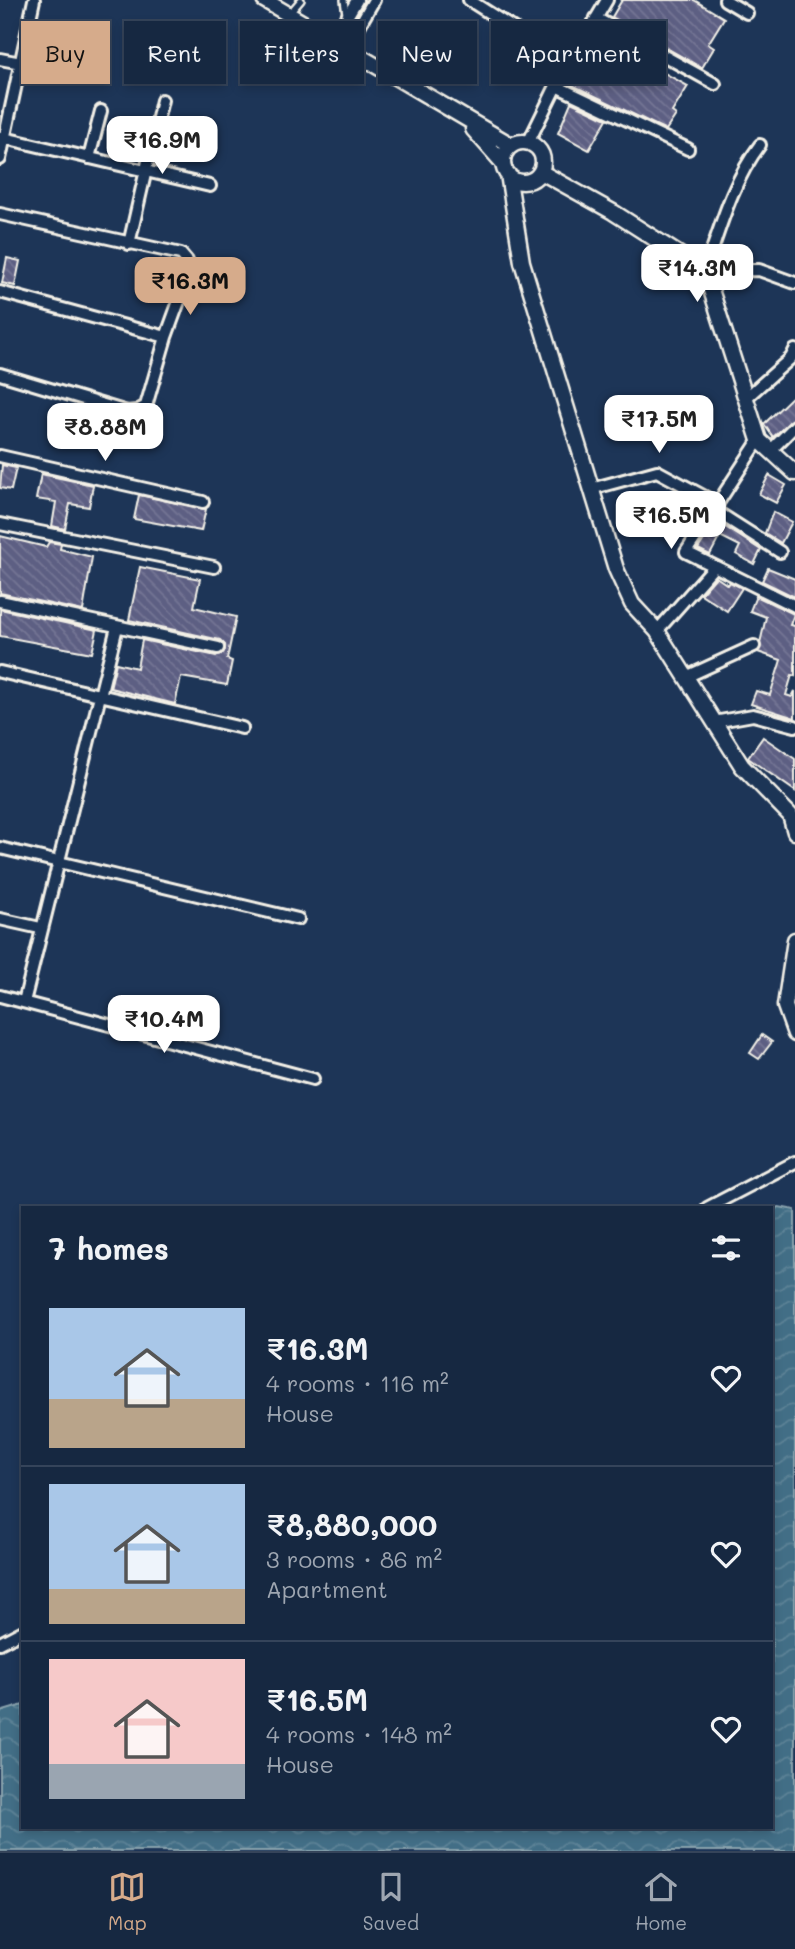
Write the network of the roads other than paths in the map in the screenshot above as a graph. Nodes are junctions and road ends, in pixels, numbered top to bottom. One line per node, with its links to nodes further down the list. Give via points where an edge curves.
1 (34, 0): 14 (street)
2 (264, 0): 11 (street)
3 (301, 0): 11 (lane)
4 (344, 0): 13 (lane)
5 (358, 0): 13 (street)
6 (374, 0): 16 (street)
7 (469, 0): 17 (street)
8 (607, 0): 12 (street)
9 (725, 0): 10 (street)
10 (747, 13)
11 (289, 14): 15 (street)
12 (596, 18): 18 (street); 22 (street)
13 (346, 19)
14 (30, 21)
15 (302, 21)
16 (358, 21)
17 (502, 21)
18 (594, 21)
19 (364, 57): 26 (street)
20 (0, 59): 21 (street)
21 (21, 63): 27 (street)
22 (715, 84)
23 (556, 86): 28 (street); 31 (street)
24 (162, 100): 35 (street)
25 (101, 111): 32 (street)
26 (468, 122): 29 (street); 34 (street)
27 (3, 137): 32 (street); 33 (street)
28 (528, 142): 29 (street); 36 (street, via 540,151)
29 (511, 145): 34 (street)
30 (760, 145): 40 (street, via 735,187)
31 (688, 149)
32 (89, 158): 35 (street)
33 (0, 159)
34 (505, 169): 36 (street, via 524,182); 51 (street, via 522,262)
35 (146, 171): 37 (street); 39 (street)
36 (541, 172): 40 (street)
37 (210, 186)
38 (0, 214): 39 (street)
39 (129, 244): 43 (street, via 181,254 187,261 190,271)
40 (705, 271): 41 (street, via 759,270); 46 (street)
41 (795, 283)
42 (0, 292): 43 (street)
43 (166, 337): 45 (street, via 146,405 137,411 127,412)
44 (795, 350): 46 (street)
45 (0, 374)
46 (746, 398): 48 (street)
47 (795, 426): 48 (street)
48 (764, 445): 50 (street); 53 (street)
49 (0, 456): 52 (street)
50 (795, 473)
51 (591, 489): 53 (street, via 657,471); 61 (street, via 626,593)
52 (203, 502)
53 (716, 507): 55 (street); 57 (street, via 686,552)
54 (0, 524): 56 (street)
55 (780, 552)
56 (214, 567)
57 (713, 568): 59 (street); 61 (street)
58 (0, 601): 60 (street)
59 (795, 606)
60 (117, 627): 63 (street); 66 (street)
61 (657, 631): 65 (street)
62 (754, 646): 65 (street)
63 (218, 648)
64 (0, 672): 66 (street)
65 (686, 677): 67 (street)
66 (100, 696): 69 (street); 72 (street)
67 (714, 722): 68 (street, via 753,715); 70 (street, via 742,766 790,816)
68 (795, 726)
69 (242, 728)
70 (795, 832)
71 (0, 848): 72 (street)
72 (58, 862): 74 (street); 75 (street)
73 (0, 919): 75 (street)
74 (298, 919)
75 (40, 928): 78 (street)
76 (795, 940): 79 (street, via 785,1006)
77 (0, 996): 78 (street)
78 (23, 1002): 80 (street)
79 (795, 1034)
80 (313, 1079)
81 (795, 1161): 82 (street)
82 (711, 1206)
83 (21, 1632): 84 (street)
84 (0, 1643)

